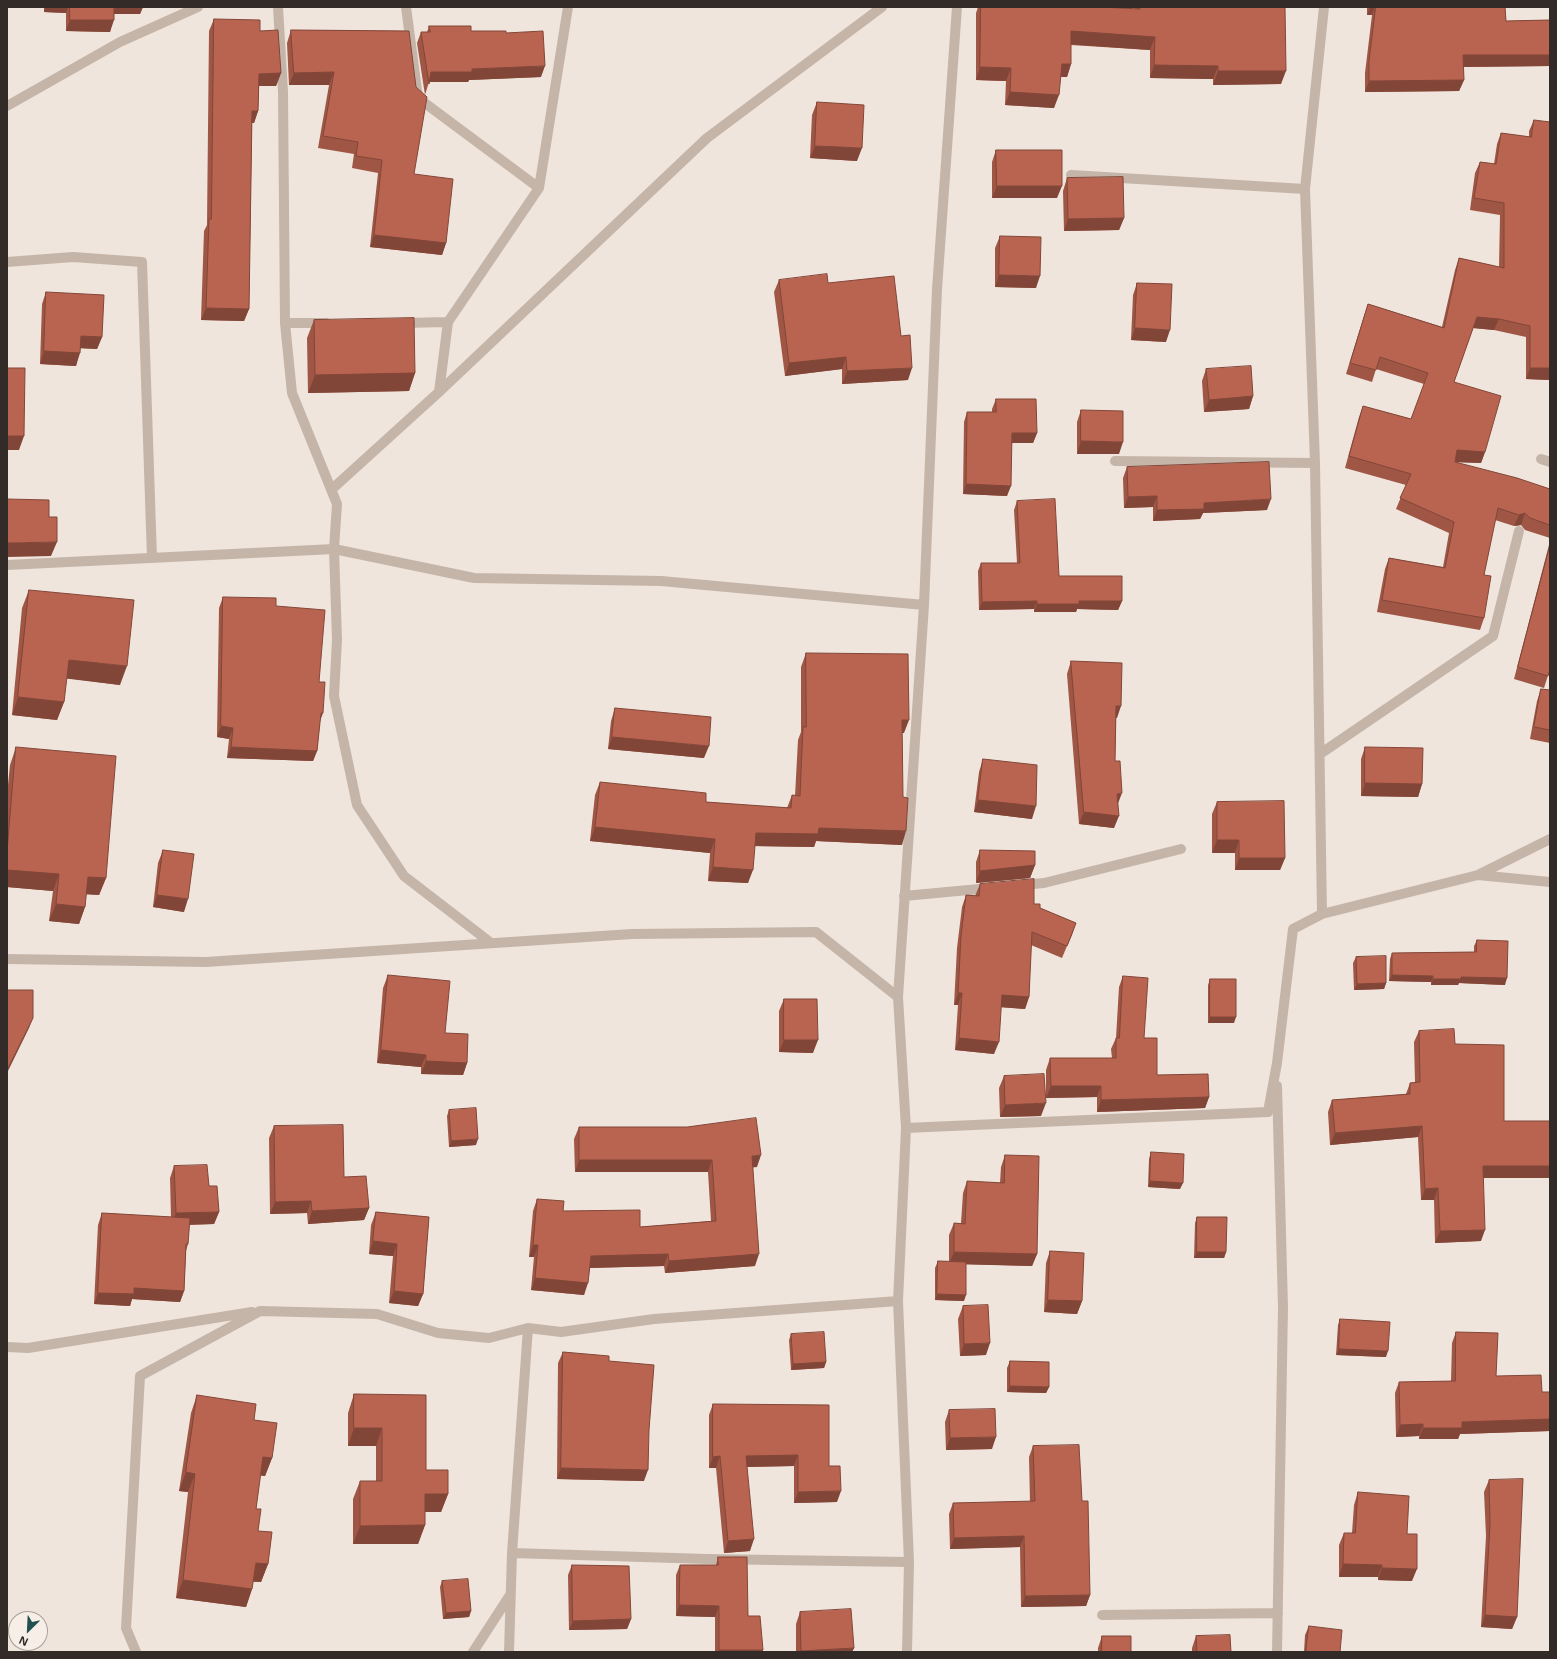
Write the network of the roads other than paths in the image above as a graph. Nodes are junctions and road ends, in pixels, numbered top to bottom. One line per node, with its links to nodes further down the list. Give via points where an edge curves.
1 (198, 7): 8 (street, via 120,42)
2 (278, 7): 14 (street, via 282,92)
3 (406, 7): 10 (street, via 418,98)
4 (568, 7): 10 (street)
5 (882, 7): 17 (street, via 708,138)
6 (956, 7): 25 (street, via 937,289)
7 (1324, 7): 11 (street)
8 (7, 106)
9 (1071, 175): 11 (street)
10 (539, 188): 13 (street)
11 (1305, 189): 19 (street)
12 (7, 262): 23 (street, via 73,257 142,262)
13 (448, 322): 16 (street); 17 (street)
14 (285, 323): 15 (street); 20 (street, via 292,393)
15 (340, 323)
16 (394, 323)
17 (439, 392): 20 (street)
18 (1115, 461): 19 (street)
19 (1315, 464): 26 (street)
20 (331, 490): 22 (street, via 337,504)
21 (1519, 531): 26 (street, via 1493,636)
22 (334, 549): 23 (street); 25 (street, via 474,578 661,581); 35 (street, via 337,640 334,696 357,805 404,876)
23 (152, 558): 24 (street)
24 (7, 565)
25 (924, 605): 33 (street)
26 (1320, 754): 34 (street)
27 (1550, 839): 29 (street)
28 (1181, 849): 31 (street, via 1044,883)
29 (1478, 875): 30 (street); 34 (street)
30 (1550, 882)
31 (1013, 886)
32 (998, 887): 33 (street)
33 (904, 896): 37 (street)
34 (1322, 914): 38 (street, via 1293,929)
35 (491, 943): 36 (street, via 206,962); 37 (street, via 632,934 816,932)
36 (7, 959)
37 (898, 997): 39 (street)
38 (1276, 1063): 39 (street, via 1268,1112); 47 (street, via 1283,1307)
39 (906, 1128): 40 (street)
40 (898, 1301): 42 (street, via 654,1319 561,1332); 45 (street)
41 (260, 1311): 42 (street, via 377,1314 438,1333 489,1338); 43 (street, via 28,1348); 49 (street, via 140,1376 126,1628)
42 (528, 1328): 44 (street)
43 (7, 1347)
44 (512, 1553): 45 (street); 46 (street)
45 (909, 1562): 52 (street)
46 (510, 1595): 50 (street); 51 (street)
47 (1278, 1613): 48 (street); 53 (street)
48 (1102, 1614)
49 (136, 1652)
50 (473, 1652)
51 (509, 1652)
52 (906, 1652)
53 (1277, 1652)

